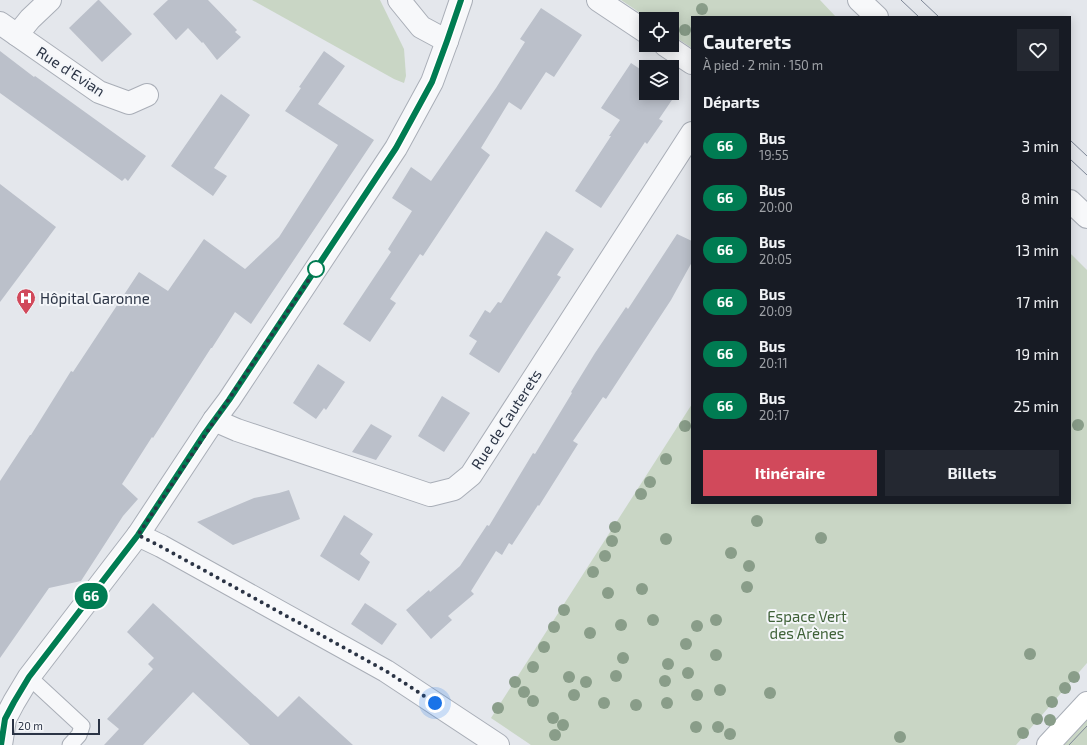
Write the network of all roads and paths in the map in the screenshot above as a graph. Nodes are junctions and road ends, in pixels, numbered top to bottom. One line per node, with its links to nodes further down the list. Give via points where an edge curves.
1 (50, 0): 8 (street, via 30,19)
2 (399, 0): 9 (street, via 421,27)
3 (461, 0): 9 (street)
4 (598, 0): 7 (street)
5 (859, 0): 6 (street)
6 (876, 16)
7 (639, 27)
8 (8, 29): 12 (street, Rue d'Evian, via 99,92 129,103)
9 (447, 41): 16 (street, via 432,82 396,148)
10 (676, 52): 11 (street)
11 (691, 62)
12 (147, 95)
13 (691, 135): 16 (street, Rue de Cauterets, via 471,474 454,489 430,496)
14 (1071, 202): 15 (street)
15 (1087, 217)
16 (214, 420): 17 (street)
17 (138, 535): 18 (street); 23 (street, via 386,671)
18 (29, 677): 20 (street); 22 (lane, via 82,726 79,735)
19 (1087, 703): 24 (main road)
20 (3, 718): 21 (street)
21 (1, 745)
22 (70, 745)
23 (498, 745)
24 (1048, 745)

